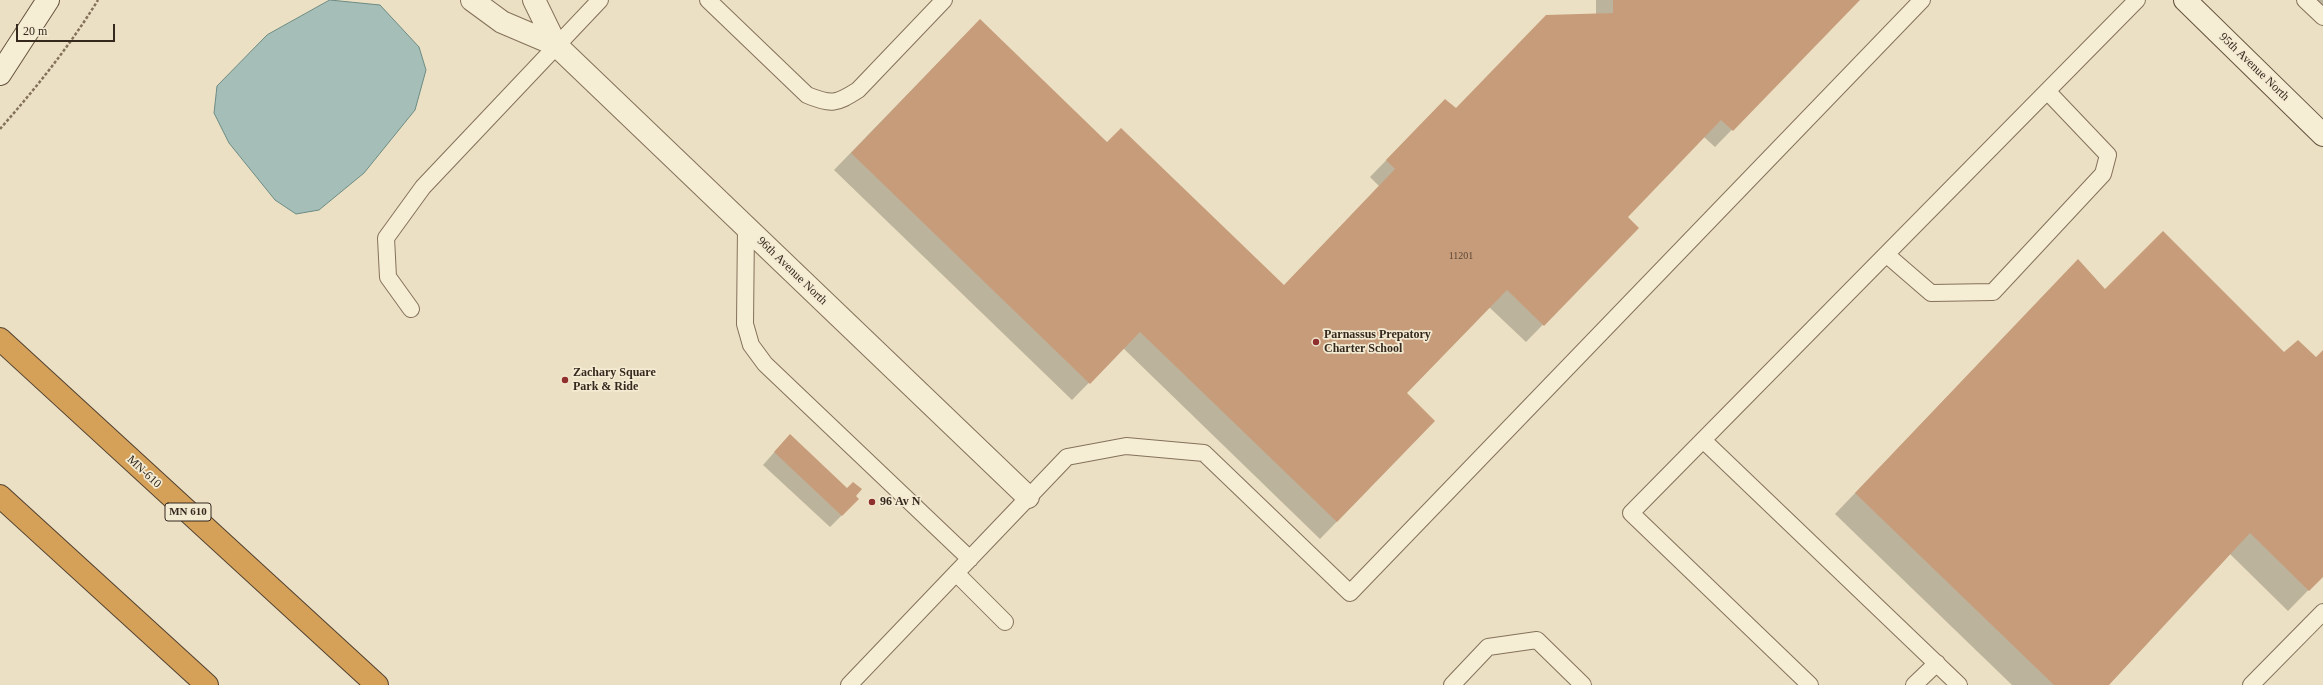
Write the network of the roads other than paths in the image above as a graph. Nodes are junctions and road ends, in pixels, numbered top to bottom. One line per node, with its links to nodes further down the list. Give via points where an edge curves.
1 (48, 0): 13 (street)
2 (472, 0): 12 (street, 96th Avenue North, via 502,22)
3 (534, 0): 12 (street, 96th Avenue North)
4 (600, 0): 12 (lane)
5 (708, 0): 6 (lane, via 808,95 825,102 841,100 858,90)
6 (944, 0)
7 (1922, 0): 22 (lane, via 1350,593 1204,453 1126,446 1067,458)
8 (2137, 0): 14 (lane)
9 (2185, 0): 15 (street, 95th Avenue North)
10 (2305, 0): 11 (lane)
11 (2323, 17)
12 (556, 45): 16 (street, 96th Avenue North); 18 (lane, via 422,187 386,238 388,277)
13 (0, 74)
14 (2048, 92): 17 (lane); 17 (lane, via 2108,155 2103,174 1993,292 1931,292)
15 (2323, 135)
16 (746, 227): 22 (street, 96th Avenue North); 23 (lane, via 745,324 751,345 765,364)
17 (1887, 255): 20 (lane)
18 (411, 309)
19 (0, 339): 29 (highway, MN-610 / MN 610)
20 (1703, 440): 27 (lane); 33 (lane, via 1631,513)
21 (0, 496): 28 (highway)
22 (1028, 497): 23 (lane)
23 (970, 559): 24 (lane)
24 (956, 573): 26 (lane); 30 (lane)
25 (2323, 612): 36 (lane)
26 (1005, 622)
27 (1937, 663): 34 (lane); 35 (lane)
28 (207, 685)
29 (377, 685)
30 (849, 685)
31 (1452, 685): 32 (lane, via 1488,647 1536,640)
32 (1583, 685)
33 (1810, 685)
34 (1914, 685)
35 (1959, 685)
36 (2250, 685)

